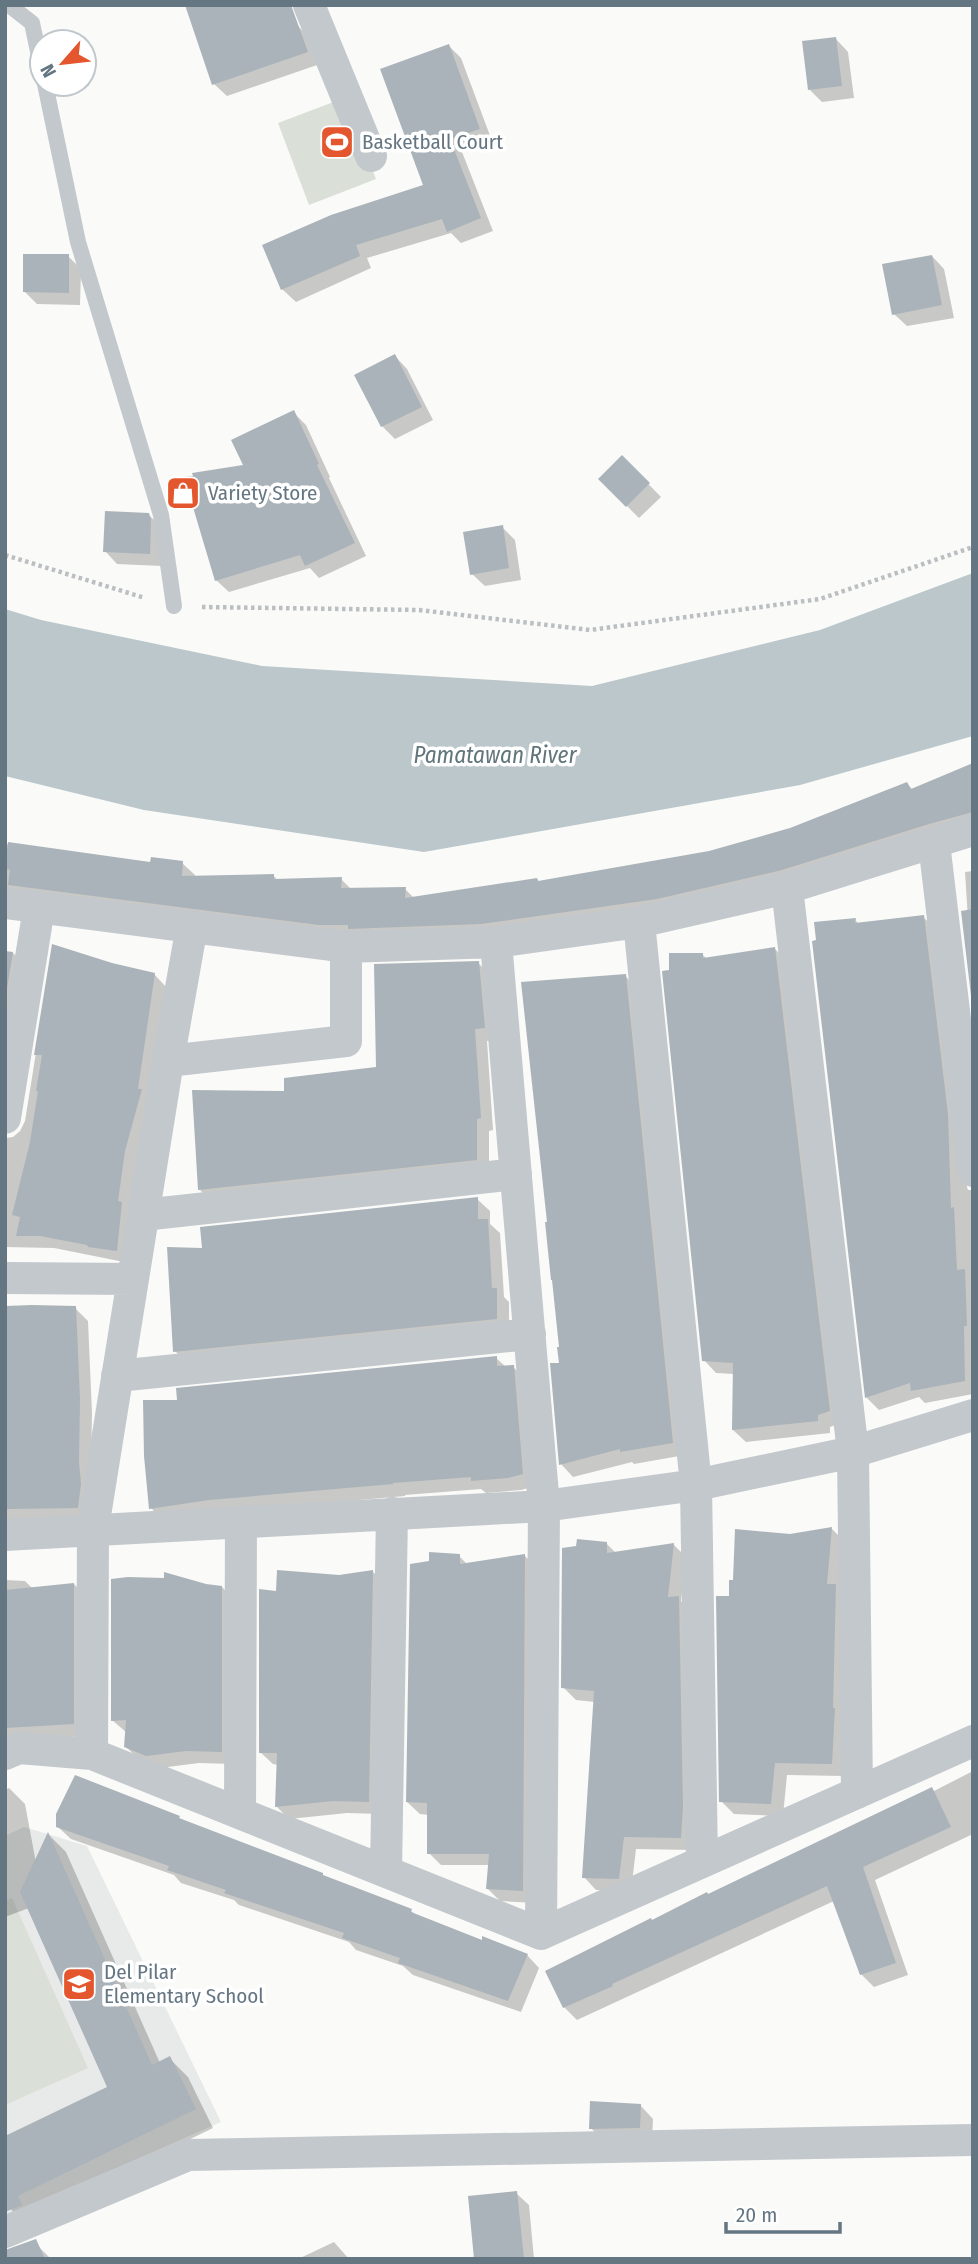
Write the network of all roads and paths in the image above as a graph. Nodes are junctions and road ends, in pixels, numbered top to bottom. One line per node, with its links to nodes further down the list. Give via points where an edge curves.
1 (9, 5): 3 (lane)
2 (309, 5): 5 (street)
3 (33, 28)
4 (48, 98): 8 (lane, via 79,242 161,515)
5 (371, 156)
6 (973, 547): 8 (path, via 820,599 590,630 419,610)
7 (5, 555): 8 (path)
8 (174, 606)
9 (973, 830): 10 (street)
10 (934, 843): 11 (street); 20 (street)
11 (787, 887): 14 (street); 28 (street)
12 (5, 903): 13 (street)
13 (39, 908): 15 (street); 19 (street)
14 (639, 922): 16 (street); 29 (street)
15 (192, 926): 17 (street); 18 (street)
16 (496, 942): 17 (street); 21 (street)
17 (346, 947): 18 (street, via 346,1041)
18 (168, 1061): 22 (street)
19 (5, 1118)
20 (973, 1171)
21 (516, 1174): 22 (street); 25 (street)
22 (143, 1215): 24 (street)
23 (5, 1278): 24 (street)
24 (133, 1279): 26 (street)
25 (530, 1334): 26 (street); 30 (street)
26 (117, 1376): 33 (street)
27 (973, 1415): 28 (street)
28 (853, 1452): 29 (street); 38 (street)
29 (696, 1485): 30 (street); 40 (street)
30 (544, 1506): 31 (street); 42 (street)
31 (392, 1513): 32 (street); 41 (street)
32 (242, 1521): 33 (street); 39 (street)
33 (93, 1528): 34 (street); 37 (street)
34 (5, 1535)
35 (973, 1741): 38 (street)
36 (5, 1754): 37 (street, via 19,1748)
37 (92, 1754): 39 (street)
38 (858, 1793): 40 (street)
39 (240, 1813): 41 (street)
40 (702, 1862): 42 (street)
41 (386, 1872): 42 (street)
42 (541, 1934)
43 (973, 2140): 44 (street, via 188,2155)
44 (5, 2232)

